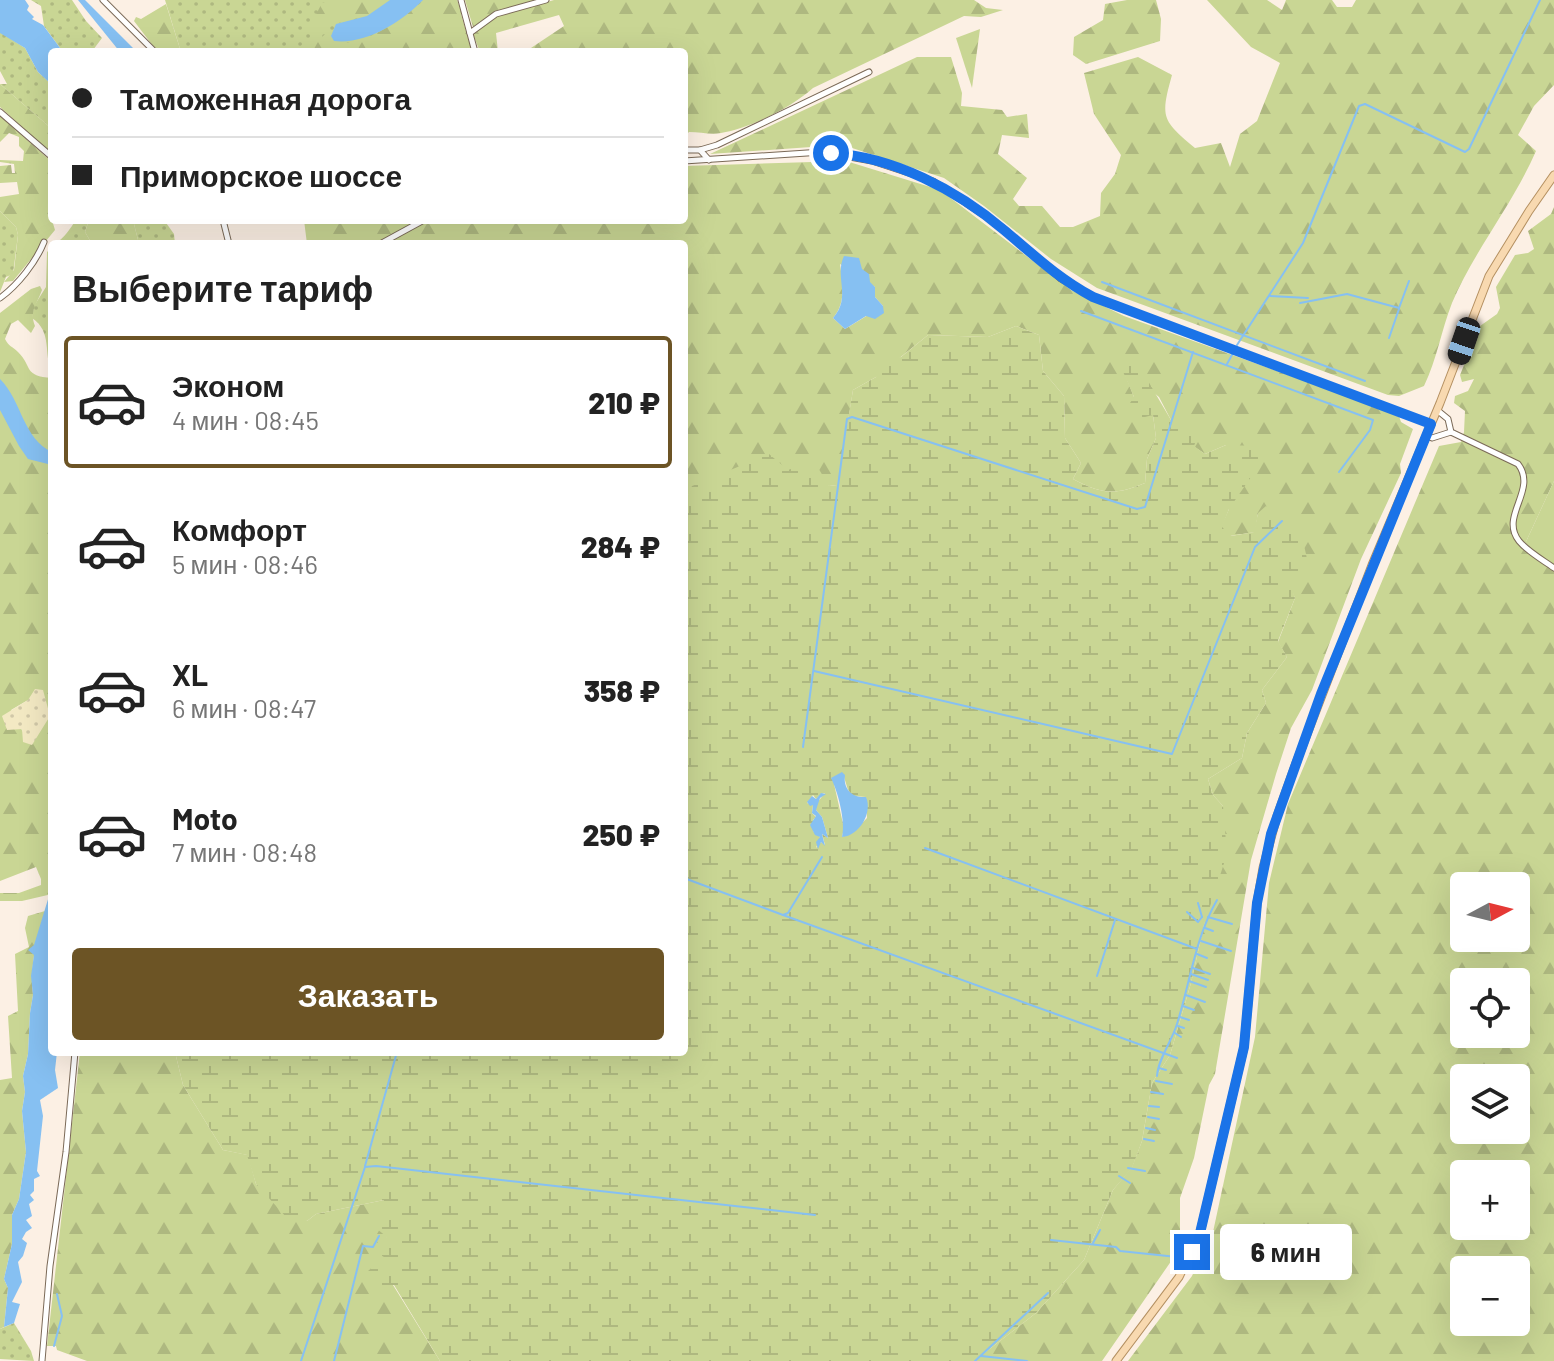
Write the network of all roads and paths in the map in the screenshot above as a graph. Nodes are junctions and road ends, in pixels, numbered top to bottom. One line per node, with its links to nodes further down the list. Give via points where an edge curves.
1 (103, 0): 5 (street)
2 (461, 0): 4 (street)
3 (546, 0): 4 (street, via 496,14)
4 (470, 33): 6 (street)
5 (151, 48)
6 (474, 48)
7 (869, 72): 10 (street)
8 (0, 112): 11 (street)
9 (688, 150): 10 (street)
10 (700, 150): 13 (street)
11 (48, 154)
12 (688, 161): 13 (street)
13 (709, 161): 20 (street, via 840,153 927,178 1003,228 1061,279 1093,297)
14 (1554, 175): 19 (main road, via 1489,276)
15 (417, 224): 16 (street)
16 (387, 240)
17 (44, 242): 18 (street)
18 (0, 298)
19 (1437, 410): 20 (main road); 21 (street, via 1448,419)
20 (1431, 424): 22 (main road)
21 (1451, 432): 22 (street); 23 (street, via 1522,468 1524,486 1514,533)
22 (1426, 436): 26 (main road, via 1321,694 1271,834 1257,903 1244,1047 1200,1233 1179,1277)
23 (1554, 568)
24 (75, 1056): 25 (street)
25 (42, 1361)
26 (1116, 1361)

